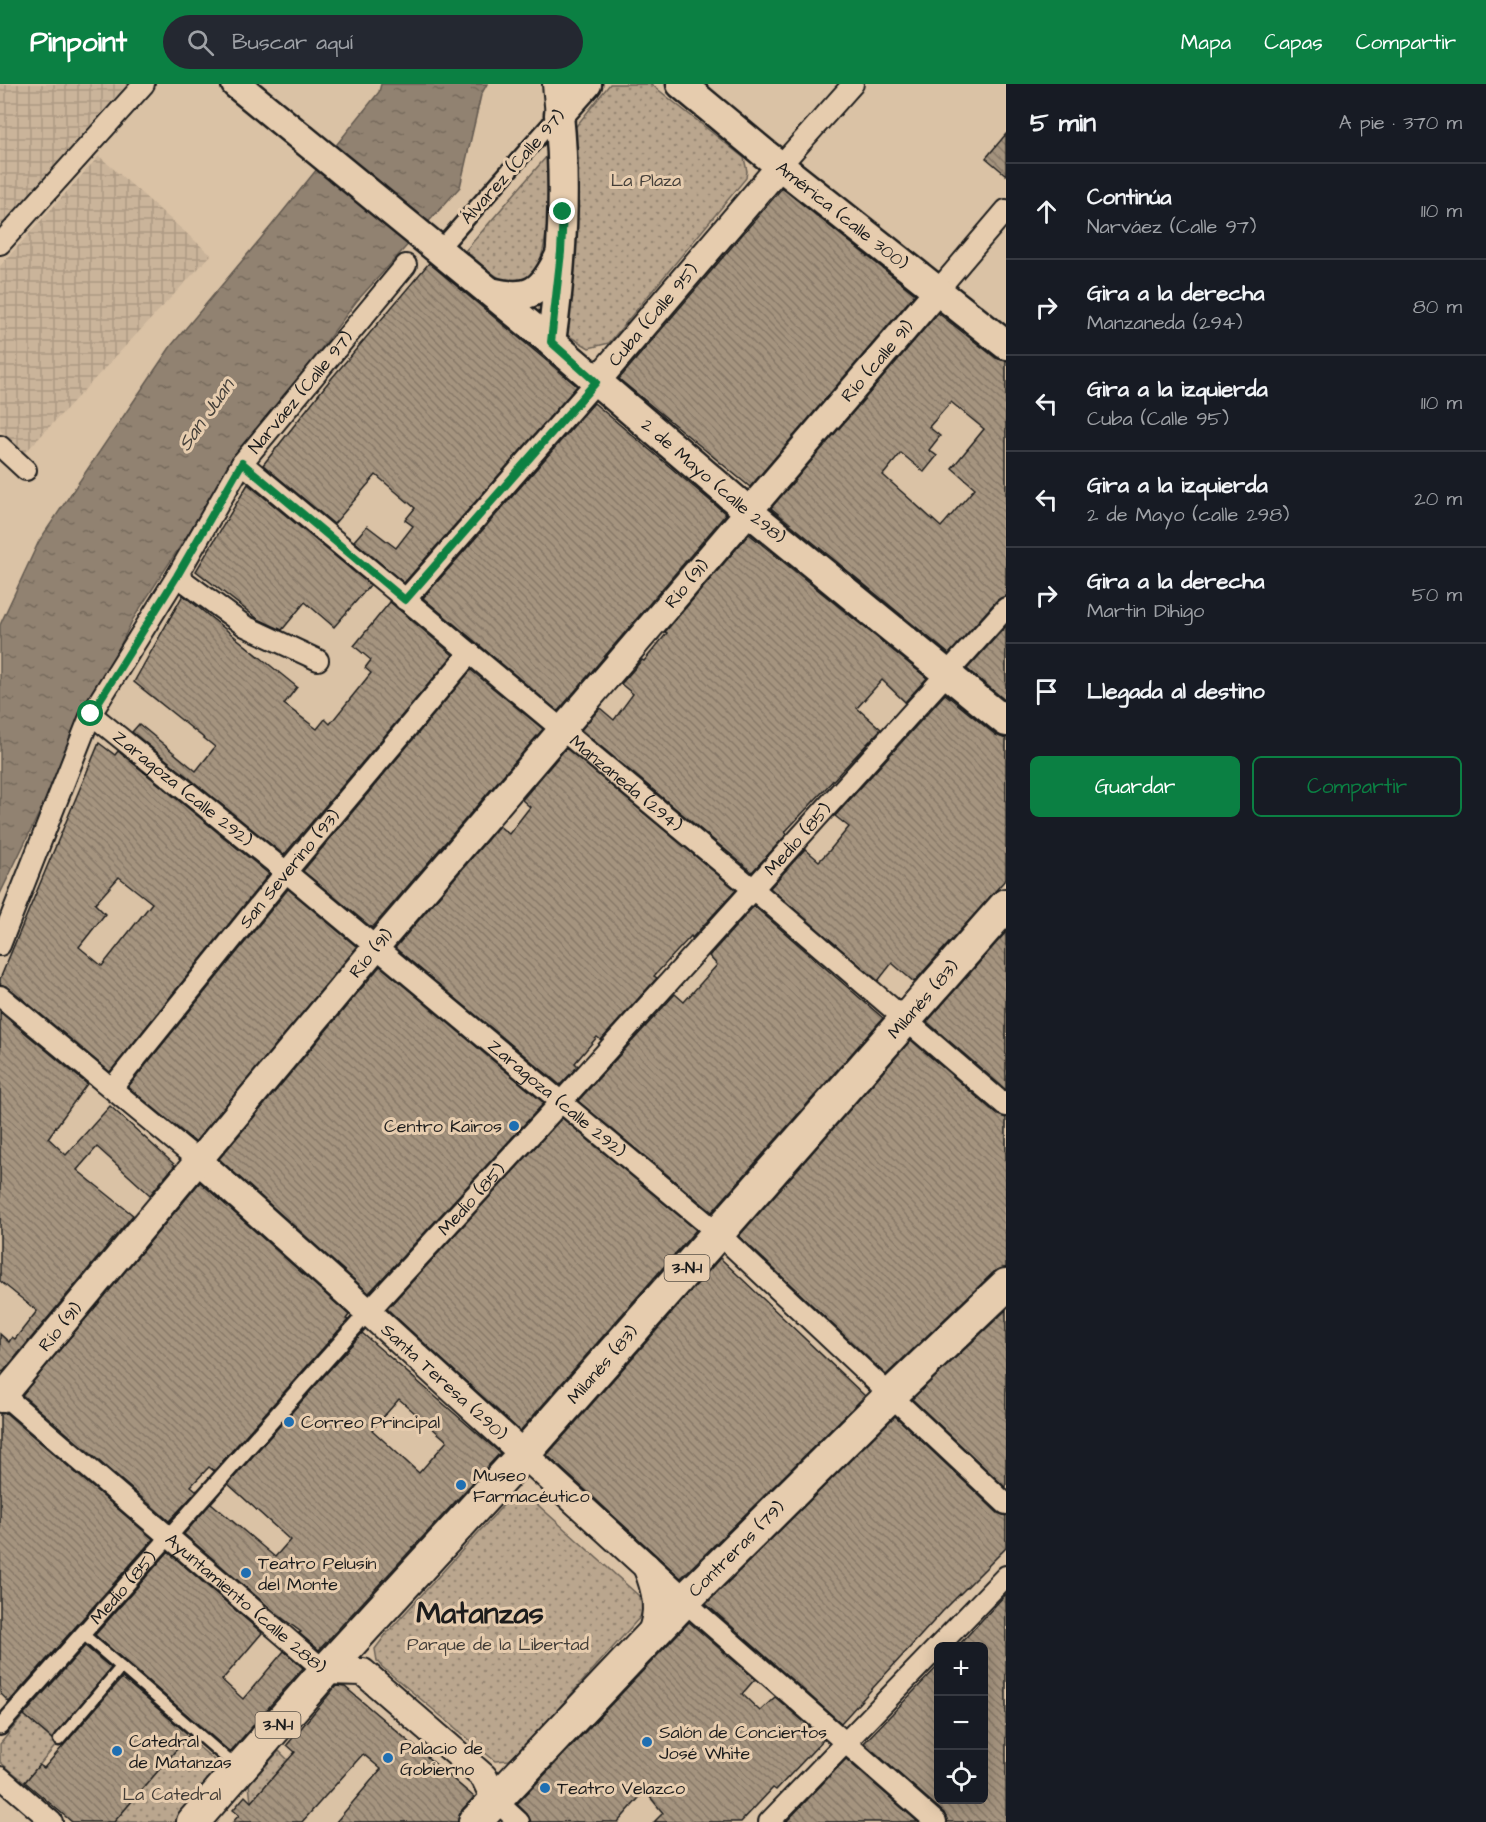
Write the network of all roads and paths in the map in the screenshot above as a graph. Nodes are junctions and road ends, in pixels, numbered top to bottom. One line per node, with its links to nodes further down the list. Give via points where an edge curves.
1 (144, 84): 10 (street)
2 (236, 84): 11 (main road, 2 de Mayo (calle 298))
3 (556, 84): 7 (street)
4 (586, 84): 7 (main road, Álvarez (Calle 97))
5 (681, 84): 8 (main road, América (calle 300))
6 (853, 84): 8 (street, Cuba (Calle 95))
7 (559, 115): 11 (street, Álvarez (Calle 97)); 12 (main road, via 564,160)
8 (780, 166): 14 (main road, América (calle 300)); 18 (street, Cuba (Calle 95))
9 (1006, 210): 14 (street, Río (calle 91))
10 (0, 244)
11 (431, 244): 15 (main road, 2 de Mayo (calle 298))
12 (561, 252): 15 (main road, via 546,280 528,294 511,297); 16 (main road)
13 (405, 266): 20 (street, Narváez (Calle 97))
14 (938, 290): 17 (main road, América (calle 300)); 22 (street, Río (calle 91))
15 (490, 292): 16 (main road, 2 de Mayo (calle 298))
16 (551, 342): 18 (main road, 2 de Mayo (calle 298))
17 (1006, 345)
18 (596, 382): 22 (main road, 2 de Mayo (calle 298)); 24 (street, Cuba (Calle 95))
19 (0, 446): 21 (street)
20 (242, 463): 23 (street, Narváez (Calle 97)); 24 (street, Manzaneda (294))
21 (26, 470)
22 (748, 511): 28 (main road, 2 de Mayo (calle 298)); 31 (street, Río (91))
23 (177, 576): 27 (street, via 245,626); 29 (street, Narváez (Calle 97))
24 (405, 600): 26 (street, Manzaneda (294))
25 (1006, 608): 28 (street, Medio (85))
26 (470, 653): 31 (street, Manzaneda (294)); 32 (street, San Severino (93))
27 (318, 660)
28 (947, 674): 30 (main road, 2 de Mayo (calle 298)); 33 (street, Medio (85))
29 (91, 714): 32 (street, Zaragoza (calle 292)); 35 (street, Narváez (Calle 97))
30 (1006, 722)
31 (562, 729): 33 (street, Manzaneda (294)); 36 (street, Río (91))
32 (286, 872): 36 (street, Zaragoza (calle 292)); 39 (street, San Severino (93))
33 (752, 888): 38 (street, Manzaneda (294)); 40 (street, Medio (85))
34 (1006, 905): 38 (main road, Milanés (83) / 3-N-1)
35 (0, 945)
36 (376, 947): 40 (street, Zaragoza (calle 292)); 42 (street, Río (91))
37 (0, 996): 39 (street, Santa Teresa (290))
38 (904, 1020): 41 (street, Manzaneda (294)); 43 (main road, Milanés (83) / 3-N-1)
39 (112, 1088): 42 (street, Santa Teresa (290))
40 (561, 1102): 43 (street, Zaragoza (calle 292)); 45 (street, Medio (85))
41 (1006, 1106)
42 (199, 1161): 45 (street, Santa Teresa (290)); 46 (street, Río (91))
43 (718, 1233): 47 (street, Zaragoza (calle 292)); 48 (main road, Milanés (83) / 3-N-1)
44 (1006, 1285): 47 (main road, Contreras (79))
45 (368, 1312): 48 (street, Santa Teresa (290)); 52 (street, Medio (85))
46 (1, 1395): 52 (street, Ayuntamiento (calle 288))
47 (890, 1396): 51 (street, Zaragoza (calle 292)); 55 (main road, Contreras (79))
48 (523, 1455): 49 (street, Santa Teresa (290)); 50 (main road, Milanés (83) / 3-N-1)
49 (564, 1492): 50 (street, via 518,1481 498,1486); 53 (street, Santa Teresa (290))
50 (487, 1494): 56 (main road, Milanés (83) / 3-N-1)
51 (1006, 1504)
52 (169, 1537): 57 (street, Medio (85)); 60 (street, Ayuntamiento (calle 288))
53 (646, 1566): 55 (street, Santa Teresa (290)); 58 (street, via 657,1608)
54 (1006, 1576): 64 (street)
55 (684, 1600): 58 (main road, Contreras (79)); 64 (street, Santa Teresa (290))
56 (365, 1629): 60 (main road, Milanés (83) / 3-N-1); 61 (street, via 358,1648)
57 (83, 1634): 59 (lane); 62 (street, Medio (85))
58 (649, 1637): 67 (main road, Contreras (79))
59 (121, 1667): 63 (lane); 65 (lane)
60 (325, 1671): 61 (street, Ayuntamiento (calle 288)); 71 (main road, Milanés (83) / 3-N-1)
61 (363, 1672): 66 (street)
62 (0, 1727)
63 (58, 1740)
64 (846, 1742): 73 (street); 74 (street, Santa Teresa (290))
65 (233, 1764)
66 (469, 1764): 67 (street, via 501,1769); 69 (street, via 484,1777)
67 (528, 1765): 69 (main road, Contreras (79))
68 (0, 1777): 70 (street)
69 (485, 1811): 72 (street)
70 (52, 1822)
71 (193, 1822)
72 (519, 1822)
73 (770, 1822)
74 (936, 1822)

